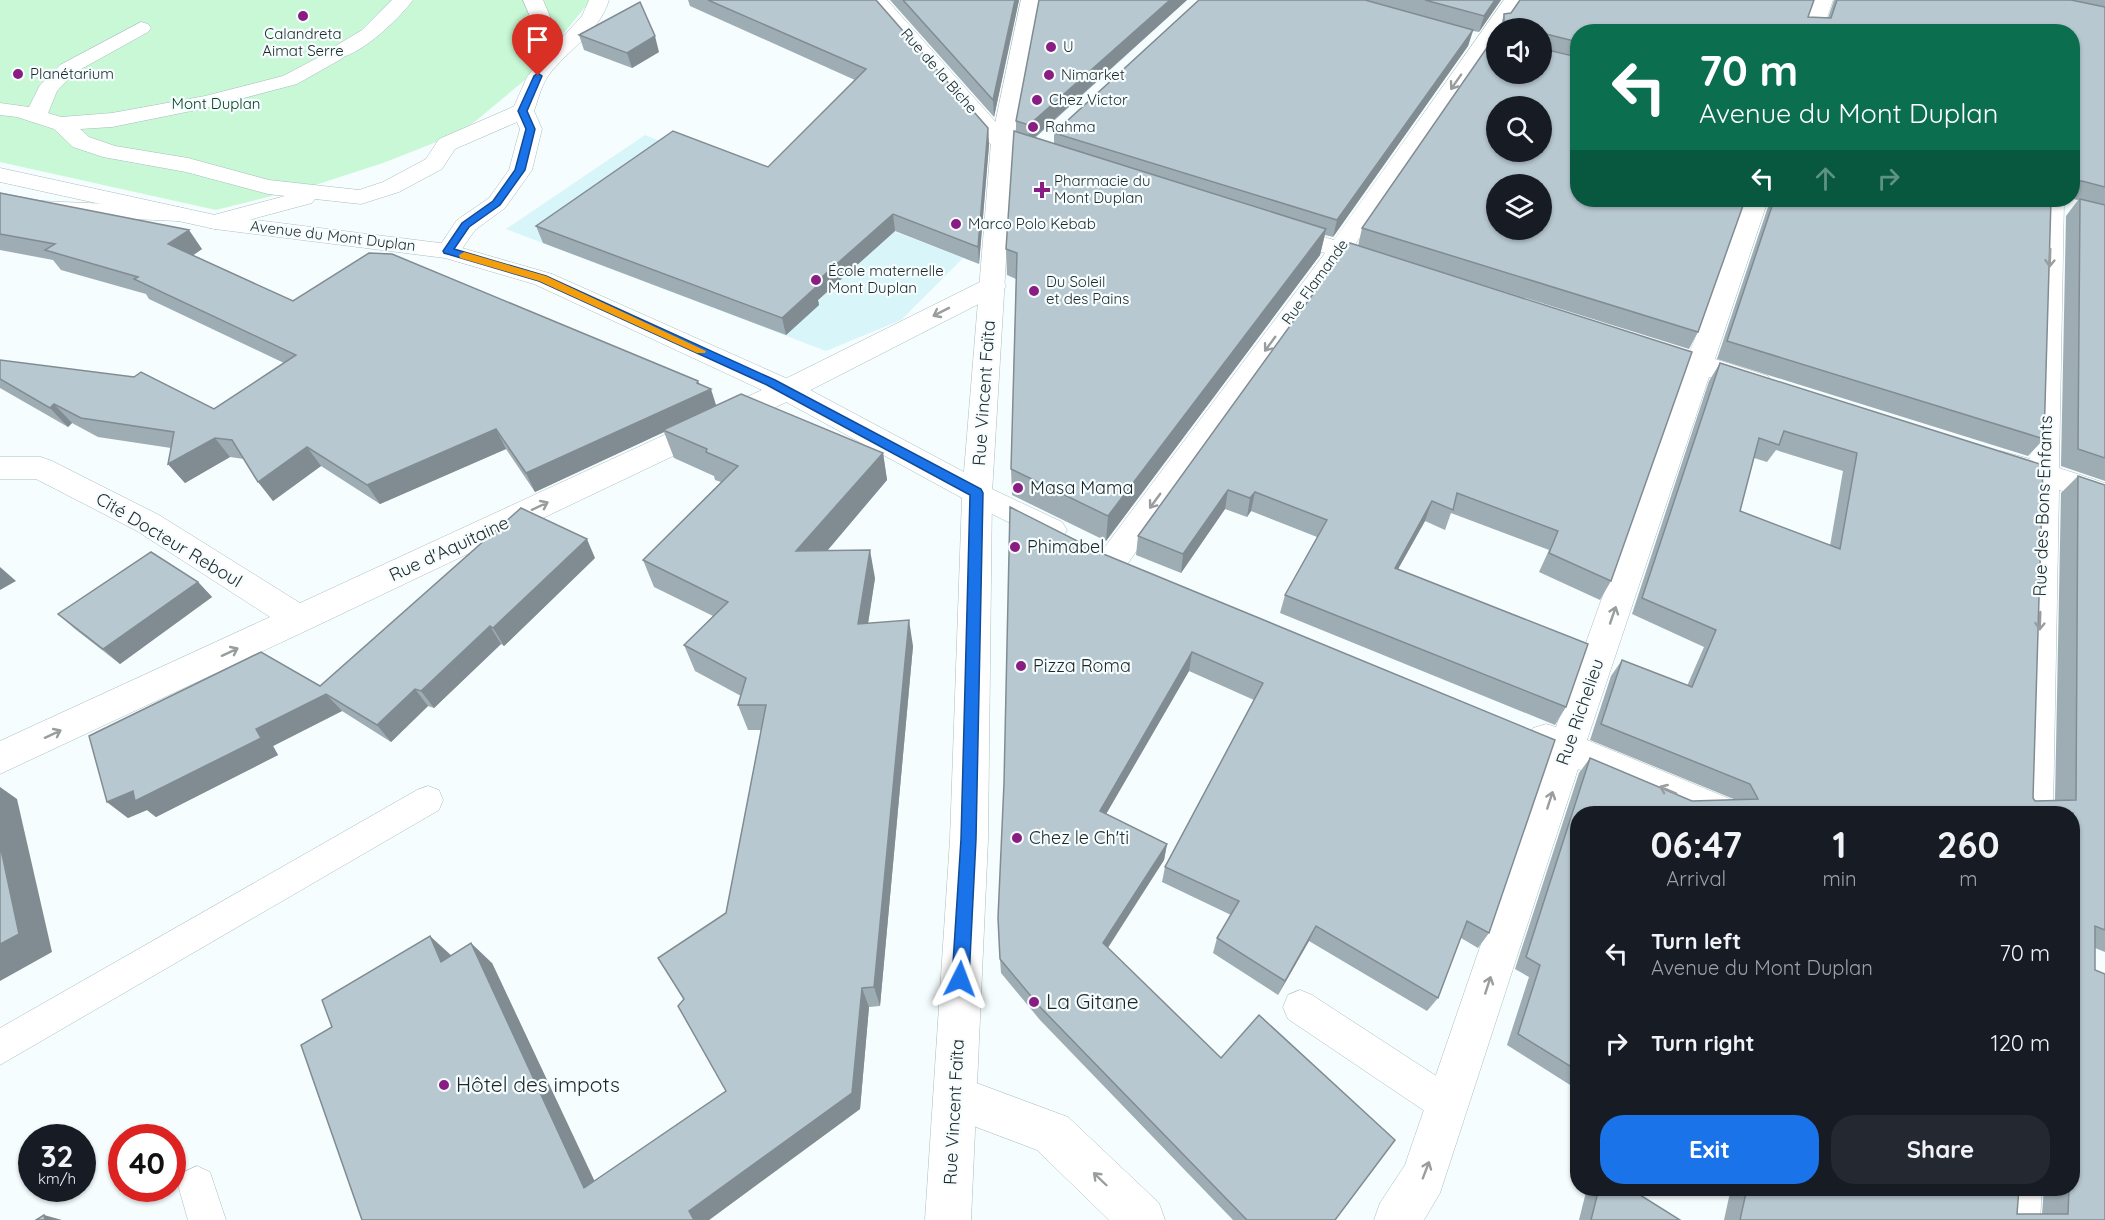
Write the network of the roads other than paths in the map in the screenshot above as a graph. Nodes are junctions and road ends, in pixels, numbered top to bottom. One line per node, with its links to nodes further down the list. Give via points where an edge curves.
1 (404, 0): 15 (street, via 369,34 290,80 206,102 112,120)
2 (533, 0): 11 (street)
3 (599, 0): 11 (street, via 598,8 582,29)
4 (877, 0): 16 (street, Rue de la Biche)
5 (1031, 0): 16 (street, Rue Vincent Faïta)
6 (1514, 0): 10 (street, Rue Flamande)
7 (1823, 0): 8 (street)
8 (1815, 24)
9 (141, 28): 14 (street, via 67,69 47,89)
10 (1480, 41): 26 (street, Rue Flamande, one-way to 26)
11 (556, 53): 13 (street, via 538,76)
12 (0, 109): 14 (street)
13 (523, 111): 19 (street, via 447,144 434,164 390,187 361,197); 27 (street, via 531,129 520,170 497,203 466,225)
14 (36, 116): 15 (street)
15 (61, 124): 19 (street, via 81,142 111,152 188,165 268,187)
16 (1002, 143): 17 (street); 29 (street, Rue Vincent Faïta)
17 (1047, 150)
18 (0, 175): 23 (street, Avenue du Mont Duplan)
19 (321, 194): 24 (street)
20 (0, 200): 23 (street, via 41,208)
21 (1754, 207): 31 (street, Rue Richelieu)
22 (2055, 207): 36 (street, Rue des Bons Enfants, one-way to 36)
23 (178, 214): 24 (street, Avenue du Mont Duplan)
24 (215, 222): 27 (street, Avenue du Mont Duplan)
25 (1260, 224): 26 (street)
26 (1340, 249): 28 (street); 39 (street, Rue Flamande, one-way to 39)
27 (448, 251): 33 (street, Avenue du Mont Duplan, via 543,279)
28 (1407, 271)
29 (993, 286): 33 (street, Rue d'Aquitaine, one-way to 33); 37 (street, Rue Vincent Faïta)
30 (1621, 339): 31 (street)
31 (1700, 364): 32 (street); 43 (street, Rue Richelieu, one-way to 31)
32 (1777, 389)
33 (787, 390): 37 (street, Avenue du Mont Duplan); 41 (street, Rue d'Aquitaine, one-way to 33)
34 (1977, 453): 36 (street)
35 (0, 468): 41 (street, Cité Docteur Reboul, via 41,468 148,523)
36 (2044, 475): 38 (street); 47 (street, Rue des Bons Enfants, one-way to 47)
37 (976, 493): 39 (street, Avenue du Mont Duplan); 50 (street, Rue Vincent Faïta, via 969,839)
38 (2105, 494)
39 (1112, 561): 40 (street, Avenue du Mont Duplan)
40 (1145, 574)
41 (300, 619): 44 (street, Rue d'Aquitaine, one-way to 41)
42 (1522, 729): 43 (street)
43 (1567, 747): 46 (street, one-way to 43); 51 (street, Rue Richelieu, one-way to 43)
44 (0, 758)
45 (428, 800): 49 (lane)
46 (1706, 806)
47 (2034, 806)
48 (1300, 1007): 51 (lane)
49 (0, 1047)
50 (955, 1097): 53 (street, Rue Vincent Faïta); 54 (street, one-way to 50, via 1052,1133)
51 (1448, 1105): 55 (street, Rue Richelieu, one-way to 51, via 1424,1177)
52 (2019, 1196): 56 (street)
53 (948, 1220)
54 (1142, 1220)
55 (1397, 1220)
56 (2018, 1220)

